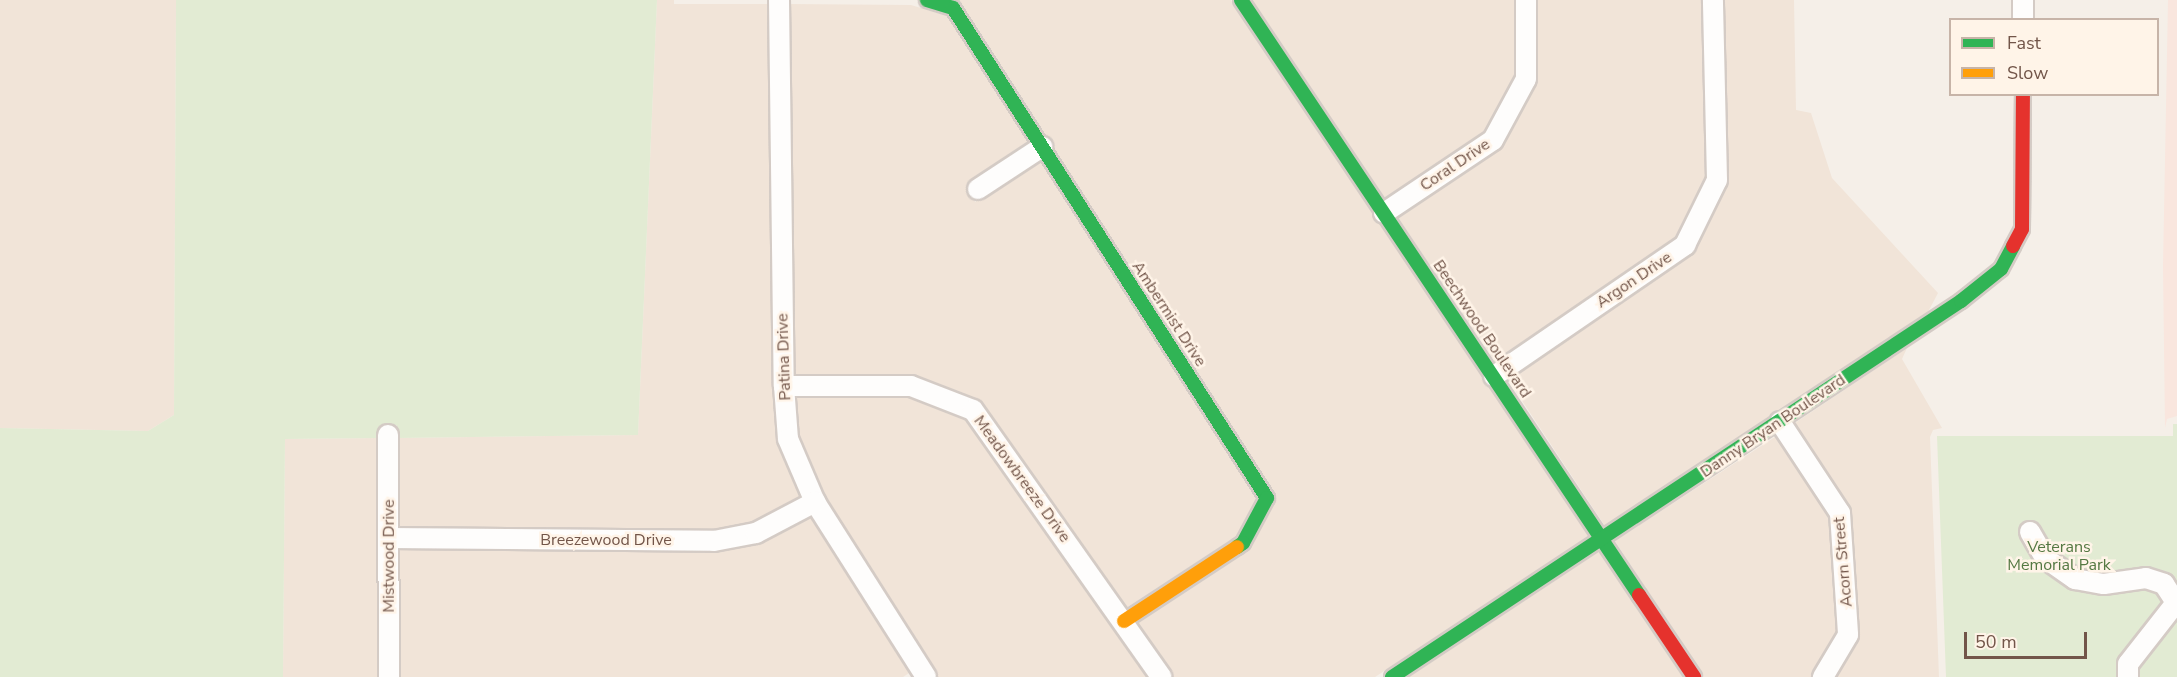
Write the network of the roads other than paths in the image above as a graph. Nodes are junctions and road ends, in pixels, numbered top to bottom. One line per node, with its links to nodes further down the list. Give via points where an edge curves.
1 (779, 0): 13 (street, Patina Drive)
2 (927, 0): 9 (street, Ambermist Drive, via 953,8)
3 (1241, 0): 11 (street, Beechwood Boulevard)
4 (1526, 0): 11 (street, Coral Drive, via 1526,79 1494,140)
5 (1713, 0): 12 (street, Argon Drive, via 1717,180 1685,245)
6 (2023, 0): 7 (street)
7 (2023, 18)
8 (2023, 96): 14 (street, Danny Bryan Boulevard, via 2022,229 2001,269 1961,301)
9 (1042, 147): 10 (street); 21 (street, Ambermist Drive, via 1267,498 1243,543)
10 (978, 189)
11 (1384, 213): 12 (street, Beechwood Boulevard)
12 (1494, 376): 19 (street, Beechwood Boulevard)
13 (784, 386): 16 (street, Patina Drive, via 788,439); 21 (street, Meadowbreeze Drive, via 911,386 973,410)
14 (1780, 422): 19 (street, Danny Bryan Boulevard); 27 (street, Acorn Street, via 1840,513 1848,635)
15 (388, 435): 18 (street, Mistwood Drive)
16 (815, 502): 18 (street, Breezewood Drive, via 756,534 714,541); 22 (street, Patina Drive)
17 (2030, 532): 20 (street, via 2045,558 2075,579 2104,584 2146,578 2164,584)
18 (389, 538): 23 (street, Mistwood Drive)
19 (1602, 539): 25 (street, Danny Bryan Boulevard); 26 (street, Beechwood Boulevard)
20 (2176, 604): 28 (street, via 2128,664)
21 (1124, 621): 24 (street, Meadowbreeze Drive)
22 (923, 676)
23 (389, 677)
24 (1161, 677)
25 (1392, 677)
26 (1694, 677)
27 (1823, 677)
28 (2128, 677)

